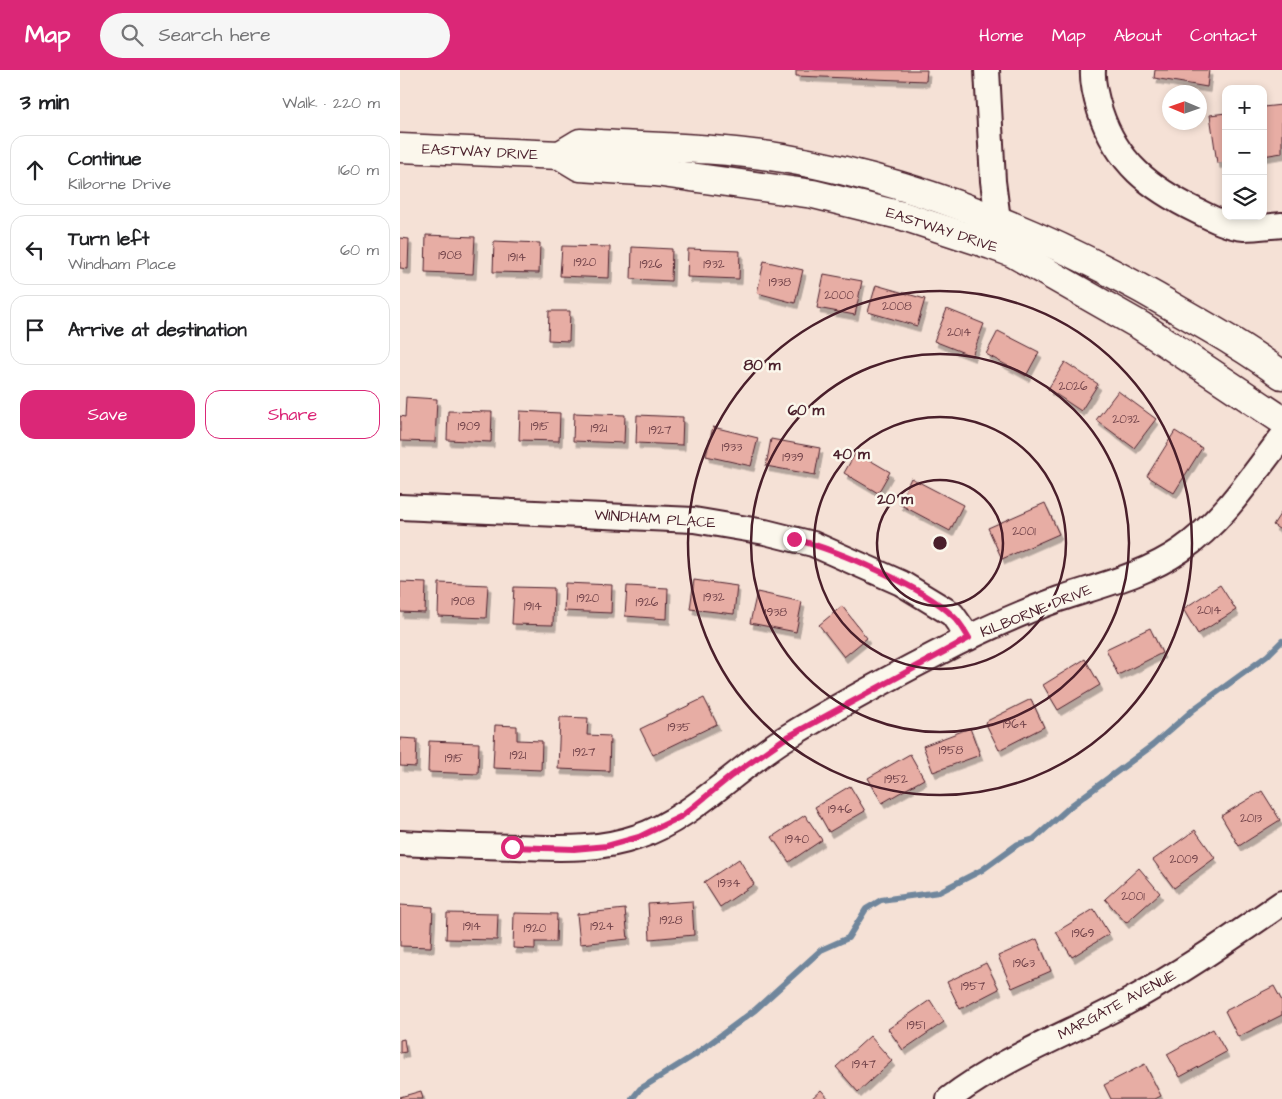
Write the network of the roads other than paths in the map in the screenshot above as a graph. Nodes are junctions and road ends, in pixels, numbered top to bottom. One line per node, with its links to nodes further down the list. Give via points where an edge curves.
1 (987, 70): 5 (street)
2 (1093, 70): 6 (street, via 1105,128 1120,154 1141,177 1174,200 1216,220 1243,228)
3 (400, 148): 4 (main road, EASTWAY DRIVE)
4 (560, 155): 5 (main road, EASTWAY DRIVE, via 580,143 699,149 782,158 916,189); 8 (main road, EASTWAY DRIVE, via 580,167 664,173 813,194 904,216 1013,253 1141,326)
5 (998, 220): 7 (main road, EASTWAY DRIVE, via 1083,257 1159,298 1254,354)
6 (1282, 225)
7 (1282, 375)
8 (1282, 420)
9 (1282, 437): 11 (street, KILBORNE DRIVE, via 1222,513 1181,550 1140,572 1056,600)
10 (400, 507): 11 (street, WINDHAM PLACE, via 683,519 765,532 814,544 901,583 952,614)
11 (969, 638): 12 (street, KILBORNE DRIVE, via 784,739 682,816 639,837 607,846 574,849)
12 (400, 843)
13 (1282, 903): 14 (street, MARGATE AVENUE, via 1167,979 1008,1061 970,1082)
14 (949, 1099)

